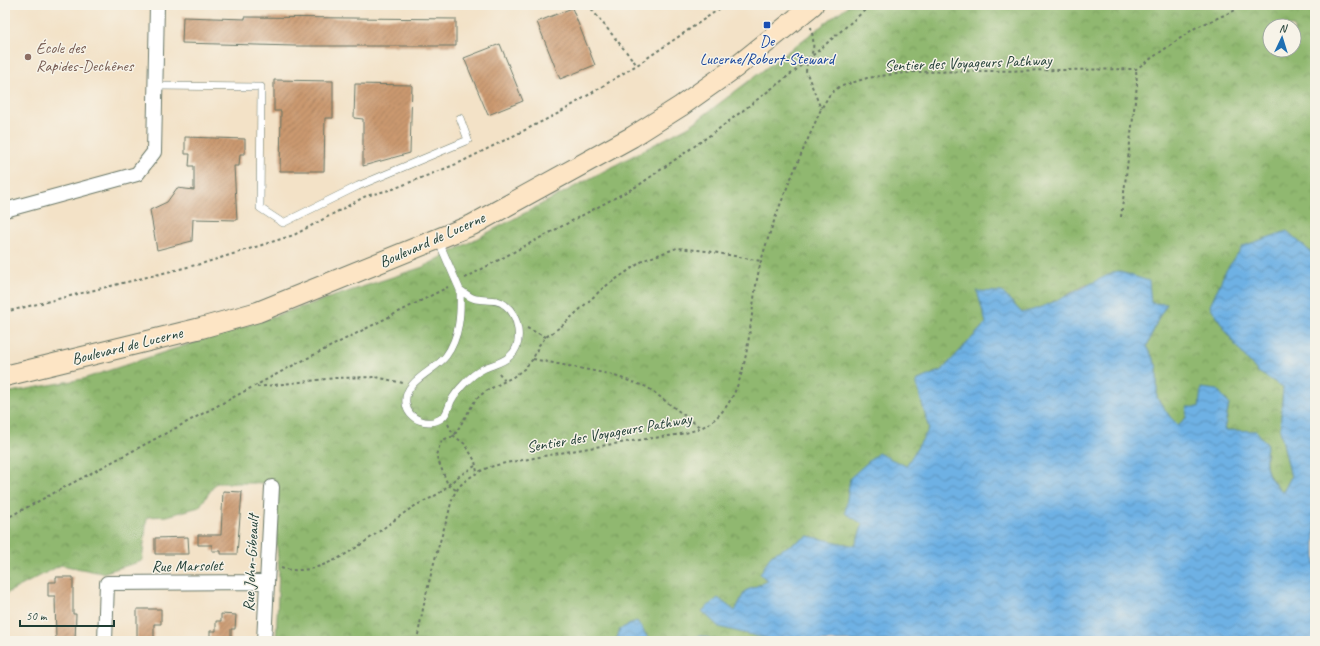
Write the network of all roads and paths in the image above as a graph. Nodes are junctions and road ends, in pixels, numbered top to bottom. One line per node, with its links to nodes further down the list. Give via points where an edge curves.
1 (157, 5): 9 (street)
2 (588, 5): 7 (path)
3 (871, 5): 6 (path)
4 (1247, 5): 8 (path, via 1195,28)
5 (812, 14): 6 (path, via 814,45); 14 (main road, Boulevard de Lucerne, via 681,106 632,137 472,225)
6 (807, 62): 10 (path, via 806,71); 16 (path, via 716,131 638,185)
7 (637, 65)
8 (1136, 69): 10 (path, Sentier des Voyageurs Pathway, via 915,72 887,75 839,87 830,94); 13 (path)
9 (156, 86): 11 (lane, via 261,87 260,208 283,223 358,186 468,140); 12 (street, via 154,152 137,174)
10 (821, 109): 15 (path, Sentier des Voyageurs Pathway, via 781,202)
11 (460, 118)
12 (5, 210)
13 (1120, 217)
14 (438, 239): 16 (lane); 21 (main road, Boulevard de Lucerne, via 258,312)
15 (761, 261): 19 (path, via 707,250 676,248 644,260 603,288); 25 (path, Sentier des Voyageurs Pathway, via 743,369 735,392 726,408)
16 (457, 282): 17 (lane); 23 (path, via 292,366)
17 (460, 290): 18 (lane, via 476,299 505,304 513,312); 22 (lane, via 459,324 452,346 437,366)
18 (517, 324): 19 (path); 24 (lane, via 516,346 511,356 480,370 470,379 454,397)
19 (546, 337): 20 (path)
20 (533, 359): 25 (path, via 609,374 647,387); 26 (path, via 513,377 476,399)
21 (5, 376)
22 (412, 385): 23 (path, via 376,377 362,377); 24 (lane, via 407,393 406,402 409,412 415,419 431,422)
23 (255, 388): 32 (path)
24 (444, 417): 26 (path)
25 (701, 428): 28 (path, Sentier des Voyageurs Pathway, via 686,433 524,460)
26 (454, 436): 27 (path, via 465,444 475,461); 29 (path, via 442,440 436,456)
27 (475, 466): 28 (path); 29 (path)
28 (478, 472): 31 (path, Sentier des Voyageurs Pathway)
29 (448, 485): 31 (path); 33 (path, via 441,494 410,508 362,544 313,570 288,570)
30 (272, 487): 33 (street, Rue John-Gibeault)
31 (456, 490): 37 (path, via 428,580)
32 (5, 519)
33 (268, 564): 34 (street, Rue John-Gibeault)
34 (267, 582): 35 (street, Rue Marsolet, via 107,584); 36 (street, Rue John-Gibeault)
35 (105, 641)
36 (264, 641)
37 (417, 641)

